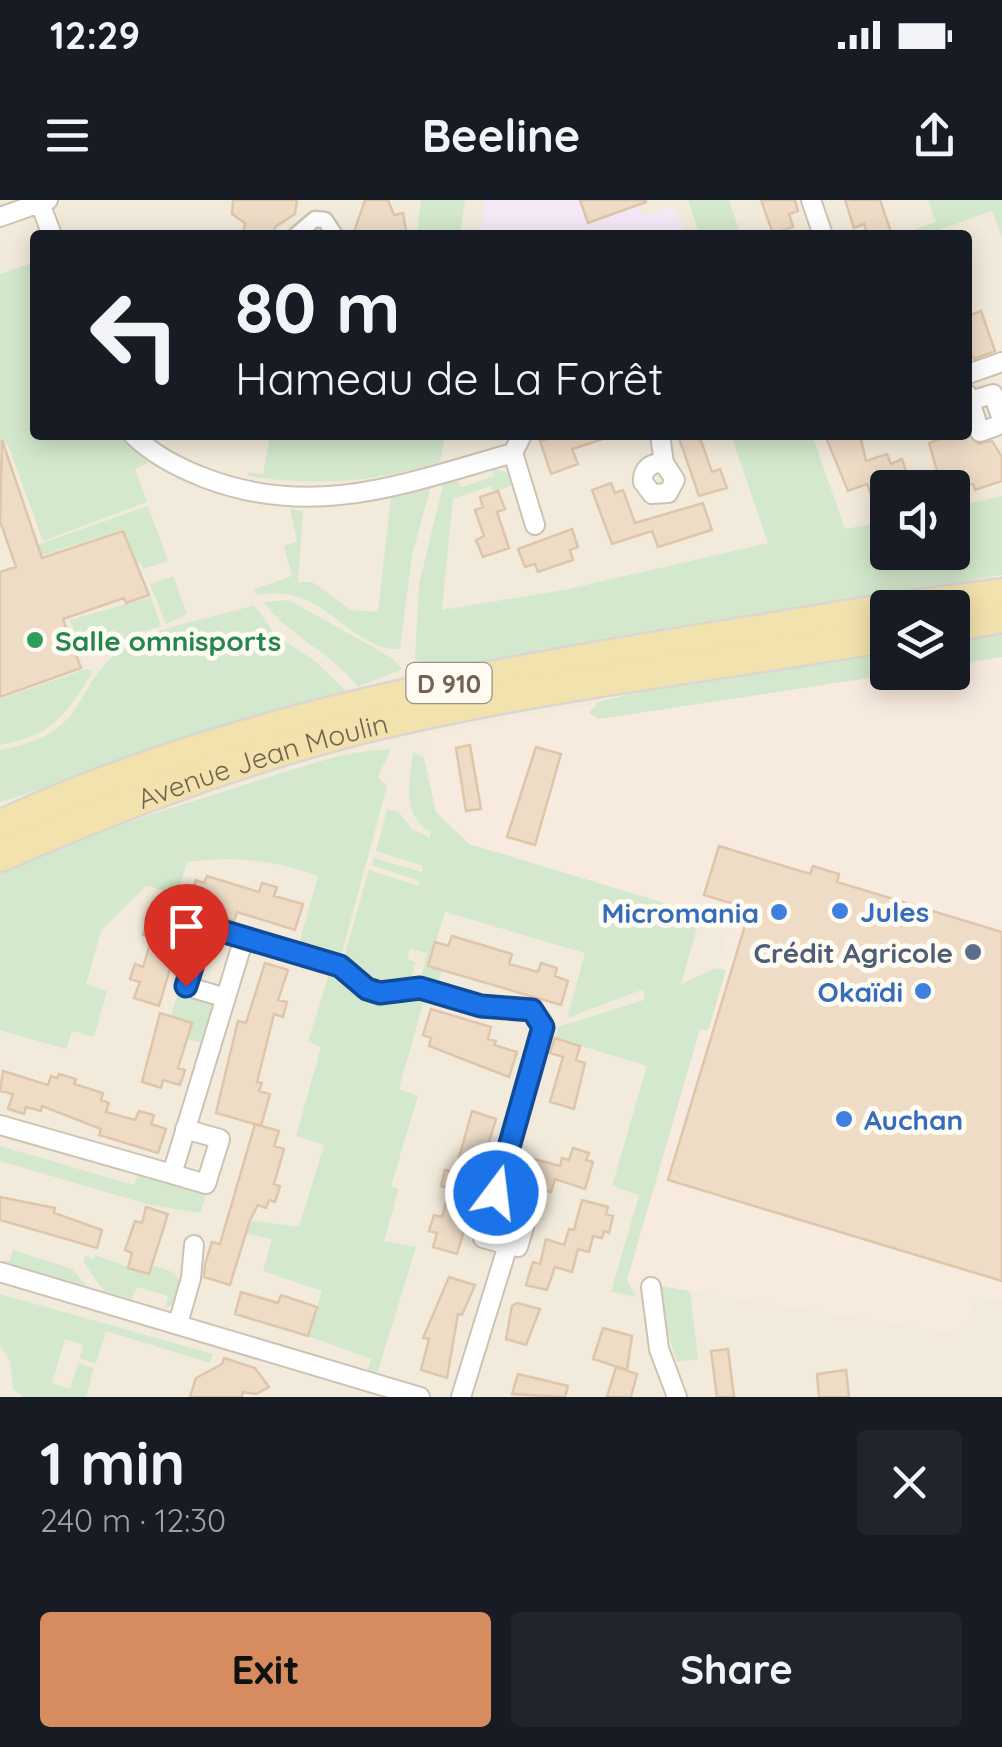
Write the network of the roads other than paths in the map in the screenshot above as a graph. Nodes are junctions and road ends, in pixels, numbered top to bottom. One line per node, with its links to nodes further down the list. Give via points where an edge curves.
1 (811, 200): 7 (street)
2 (44, 201): 3 (street); 4 (street)
3 (0, 217)
4 (51, 230)
5 (302, 230): 6 (street, via 315,219)
6 (331, 230)
7 (822, 230)
8 (1002, 362): 9 (street)
9 (972, 373)
10 (972, 407): 11 (street, via 980,432)
11 (1002, 422)
12 (139, 440): 15 (street, via 210,480 293,498 365,494)
13 (520, 440): 15 (street)
14 (661, 440): 16 (street)
15 (513, 453): 17 (street)
16 (664, 464)
17 (536, 525)
18 (1002, 584): 19 (main road)
19 (970, 591)
20 (1002, 594): 21 (main road)
21 (970, 598)
22 (870, 612): 26 (main road, Avenue Jean Moulin / D 910, via 361,702 126,775)
23 (1002, 617): 24 (main road)
24 (970, 623)
25 (870, 639): 27 (main road, Avenue Jean Moulin / D 910, via 356,730)
26 (8, 820)
27 (72, 824): 28 (main road, Avenue Jean Moulin / D 910); 29 (street)
28 (0, 856)
29 (0, 865)
30 (244, 938): 31 (street); 31 (street, via 205,926 190,971 186,986); 35 (street, via 340,966 380,993 420,988 481,1006 532,1010 543,1027)
31 (226, 998): 33 (street)
32 (0, 1125): 34 (street)
33 (185, 1129): 34 (street); 34 (street, via 220,1139 206,1184)
34 (172, 1174)
35 (496, 1193): 37 (street, via 482,1238); 37 (street, via 531,1202 518,1248)
36 (194, 1245): 40 (street)
37 (508, 1245): 43 (street)
38 (0, 1272): 40 (street)
39 (651, 1287): 44 (street, via 659,1349)
40 (178, 1324): 41 (street)
41 (366, 1390): 42 (street)
42 (420, 1397)
43 (461, 1397)
44 (677, 1397)

